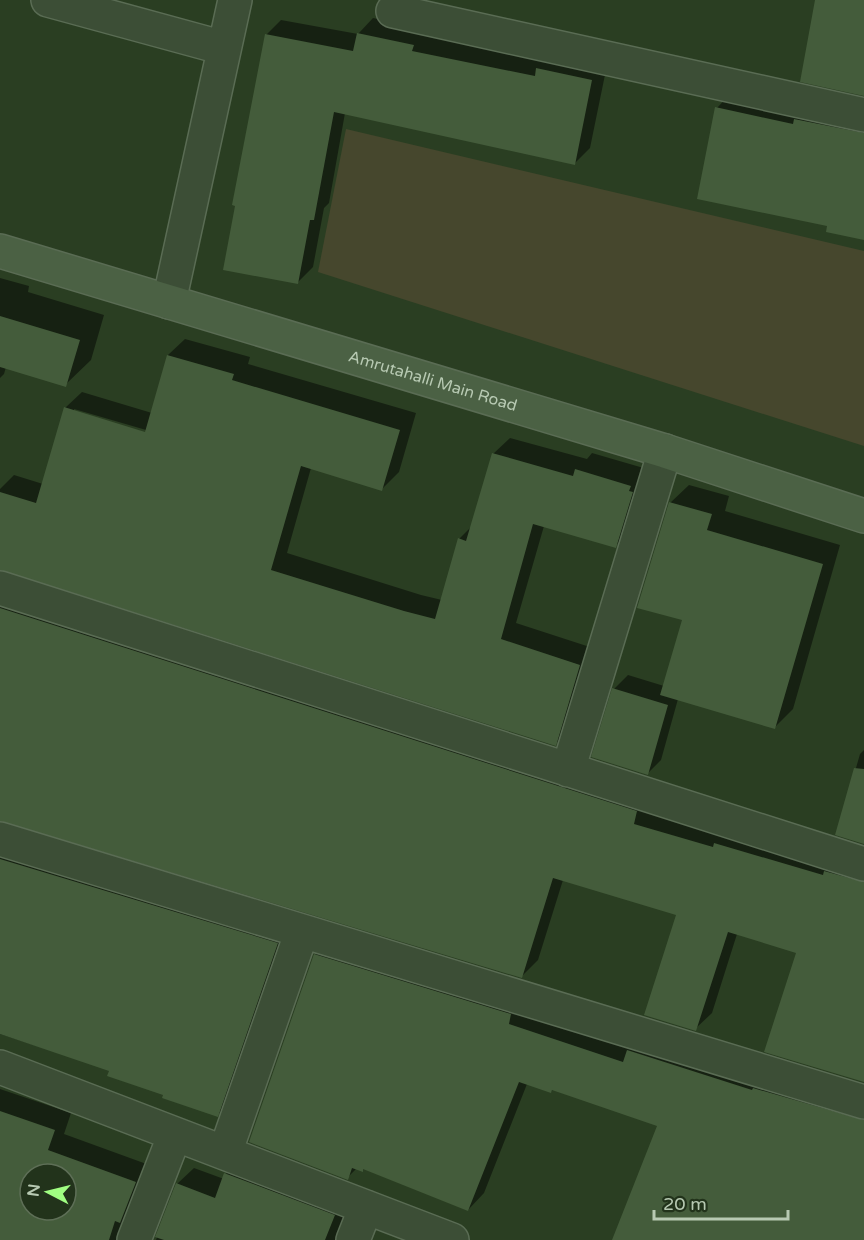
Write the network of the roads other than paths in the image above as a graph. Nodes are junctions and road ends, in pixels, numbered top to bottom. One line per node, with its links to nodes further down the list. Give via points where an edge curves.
1 (48, 0): 4 (street)
2 (235, 0): 4 (street)
3 (393, 11): 5 (street)
4 (224, 48): 7 (street)
5 (864, 115)
6 (0, 251): 7 (street, Amrutahalli Main Road)
7 (169, 302): 8 (street, Amrutahalli Main Road)
8 (665, 451): 9 (street, Amrutahalli Main Road); 11 (street)
9 (864, 516)
10 (0, 588): 11 (street)
11 (568, 770): 13 (street)
12 (0, 839): 14 (street)
13 (864, 864)
14 (302, 931): 16 (street); 18 (street)
15 (0, 1067): 17 (street)
16 (864, 1102)
17 (175, 1134): 18 (street); 20 (street)
18 (225, 1153): 19 (street)
19 (366, 1207): 21 (street); 22 (street)
20 (134, 1240)
21 (353, 1240)
22 (452, 1240)

